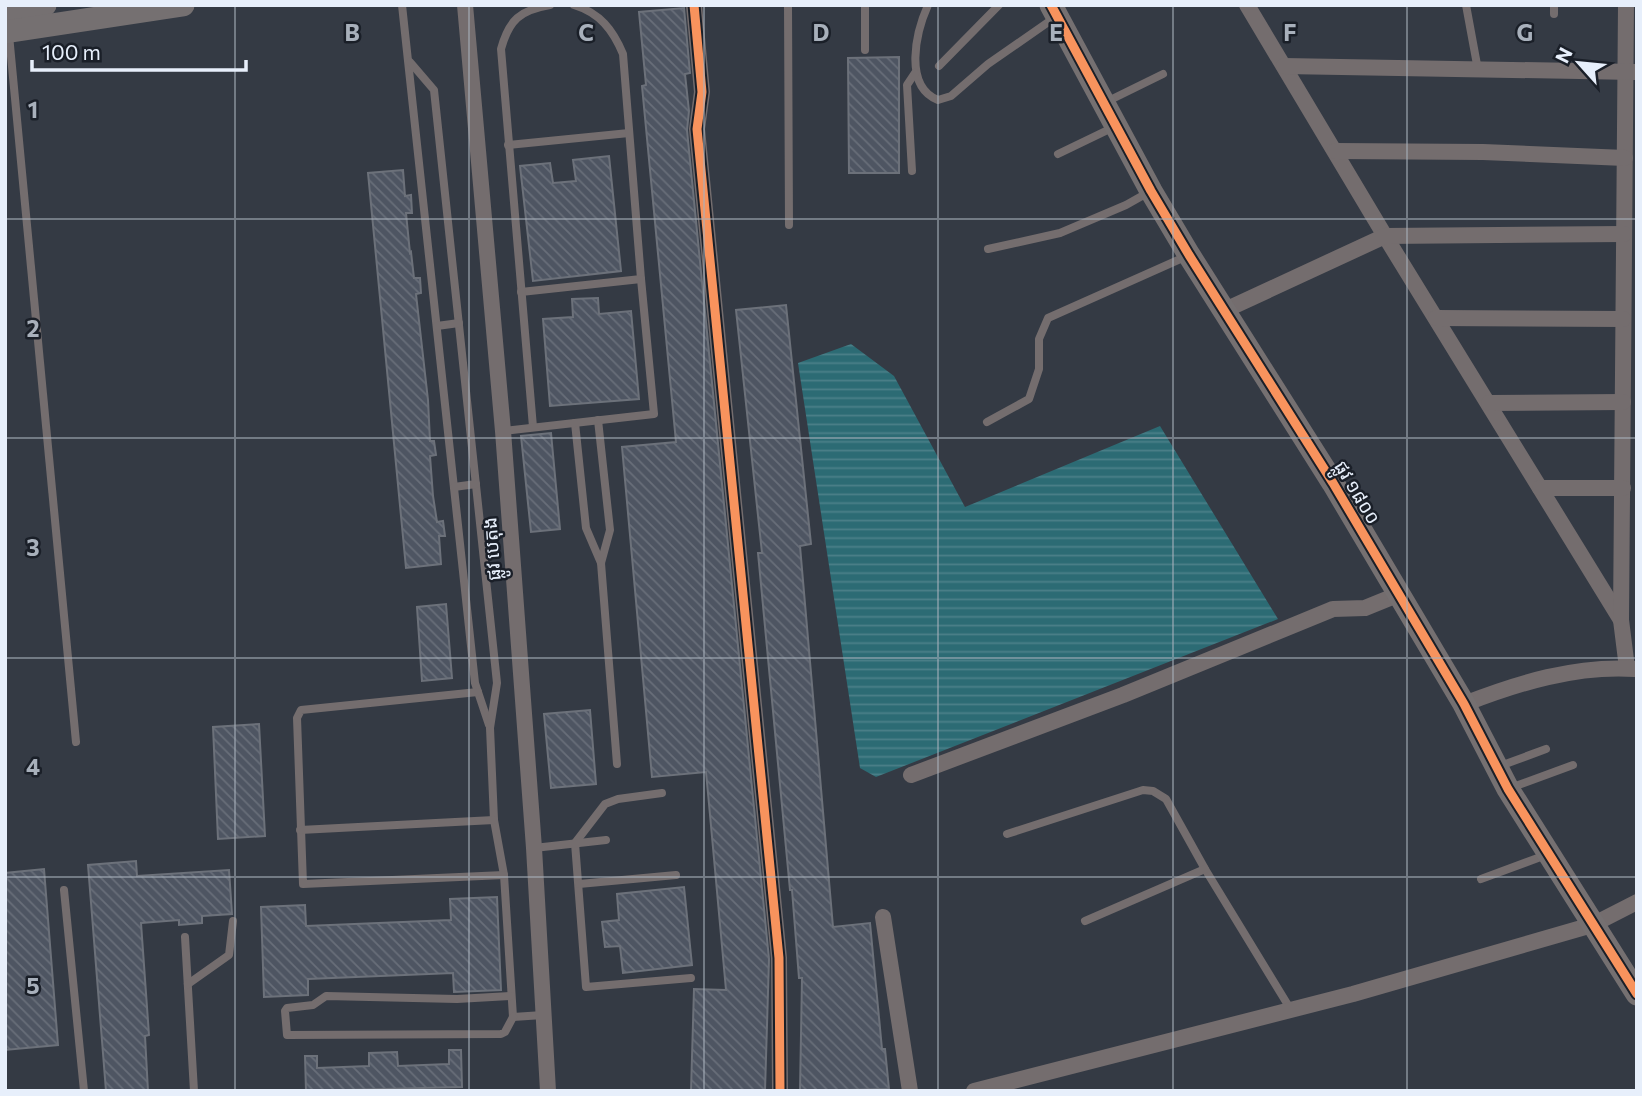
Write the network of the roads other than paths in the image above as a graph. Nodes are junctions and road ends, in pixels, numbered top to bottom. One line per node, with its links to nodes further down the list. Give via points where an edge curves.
1 (183, 5): 16 (street, via 81,17)
2 (402, 5): 18 (lane)
3 (465, 5): 53 (street, ផ្លូវ បេតុង)
4 (550, 5): 14 (lane)
5 (574, 5): 27 (lane, via 598,16 623,54)
6 (694, 5): 102 (street, via 702,92 697,129 779,958)
7 (788, 5): 35 (lane)
8 (865, 5): 17 (lane)
9 (928, 5): 23 (lane, via 920,24)
10 (999, 5): 19 (lane)
11 (1247, 5): 20 (street)
12 (1466, 5): 21 (lane)
13 (1626, 5): 22 (street)
14 (534, 7): 28 (lane, via 520,14 505,34 501,49)
15 (1054, 11): 23 (lane, via 944,99 928,94); 25 (street, ផ្លូវ ១៨០០)
16 (18, 16): 65 (lane)
17 (865, 50)
18 (410, 62): 44 (lane, via 435,90); 45 (lane)
19 (939, 66)
20 (1284, 66): 21 (street); 29 (street)
21 (1478, 69): 22 (street)
22 (1632, 72): 31 (street)
23 (915, 73): 32 (lane, via 907,85)
24 (1163, 74): 25 (lane)
25 (1104, 103): 26 (street, ផ្លូវ ១៨០០)
26 (1116, 126): 30 (lane); 33 (street, ផ្លូវ ១៨០០)
27 (629, 133): 28 (lane); 39 (lane)
28 (508, 145): 40 (lane)
29 (1335, 151): 31 (street); 36 (street)
30 (1058, 154)
31 (1625, 158): 34 (street)
32 (912, 171)
33 (1151, 191): 37 (lane, via 1060,233); 38 (street, ផ្លូវ ១៨០០)
34 (1628, 223): 36 (street); 43 (street)
35 (789, 225)
36 (1385, 236): 41 (street); 42 (street)
37 (988, 249)
38 (1189, 255): 41 (street, ផ្លូវ ១៨០០); 50 (lane, via 1048,318 1039,339 1039,369 1029,399)
39 (641, 279): 40 (lane); 49 (lane, via 654,414)
40 (521, 292): 52 (lane)
41 (1223, 311): 59 (street, ផ្លូវ ១៨០០, via 1333,483)
42 (1436, 318): 43 (street); 48 (street)
43 (1623, 319): 46 (street)
44 (459, 323): 45 (lane); 54 (lane)
45 (437, 326): 55 (lane)
46 (1630, 367): 47 (street)
47 (1623, 402): 48 (street); 57 (street)
48 (1489, 403): 56 (street)
49 (598, 420): 51 (lane); 58 (lane, via 610,530)
50 (987, 422)
51 (575, 423): 52 (lane); 58 (lane, via 586,528)
52 (533, 427): 53 (lane)
53 (503, 431): 78 (street, ផ្លូវ បេតុង)
54 (476, 484): 55 (lane); 64 (lane, via 497,683)
55 (454, 487): 62 (lane)
56 (1540, 488): 57 (street); 60 (street)
57 (1623, 488): 60 (street)
58 (601, 563): 67 (lane)
59 (1397, 595): 63 (street, ផ្លូវ ១៨០០); 70 (street, via 1365,608 1333,609)
60 (1621, 620): 61 (street)
61 (1632, 668): 63 (street, via 1556,675 1512,685)
62 (478, 692): 64 (lane); 74 (lane, via 301,709 297,718)
63 (1464, 704): 69 (street, ផ្លូវ ១៨០០)
64 (490, 728): 73 (lane)
65 (76, 742)
66 (1546, 749): 69 (lane)
67 (617, 764)
68 (1573, 765): 71 (lane)
69 (1496, 768): 71 (street, ផ្លូវ ១៨០០)
70 (911, 775)
71 (1508, 789): 79 (street, ផ្លូវ ១៨០០)
72 (662, 793): 77 (lane, via 605,804)
73 (494, 820): 74 (lane); 81 (lane)
74 (300, 830): 81 (lane, via 303,884)
75 (1007, 834): 80 (lane, via 1143,790 1166,799)
76 (606, 840): 77 (lane)
77 (575, 843): 78 (lane); 84 (lane)
78 (534, 848): 97 (street, ផ្លូវ បេតុង)
79 (1548, 854): 83 (lane); 90 (street, ផ្លូវ ១៨០០)
80 (1205, 869): 89 (lane); 96 (lane)
81 (504, 875): 95 (lane)
82 (676, 875): 84 (lane)
83 (1480, 879)
84 (579, 884): 92 (lane, via 586,987)
85 (64, 890): 99 (lane)
86 (1637, 902): 90 (street)
87 (883, 917): 103 (street)
88 (233, 921): 93 (lane, via 229,955)
89 (1085, 921)
90 (1592, 925): 94 (street, ផ្លូវ ១៨០០); 96 (street)
91 (185, 937): 93 (lane)
92 (691, 978)
93 (188, 984): 100 (lane)
94 (1637, 994)
95 (511, 996): 98 (lane); 98 (lane, via 326,996 313,1005 287,1008 287,1035 501,1034)
96 (1291, 1010): 104 (street)
97 (543, 1014): 98 (lane); 101 (street, ផ្លូវ បេតុង)
98 (513, 1017)
99 (84, 1091)
100 (194, 1091)
101 (548, 1091)
102 (780, 1091)
103 (910, 1091)
104 (974, 1091)

